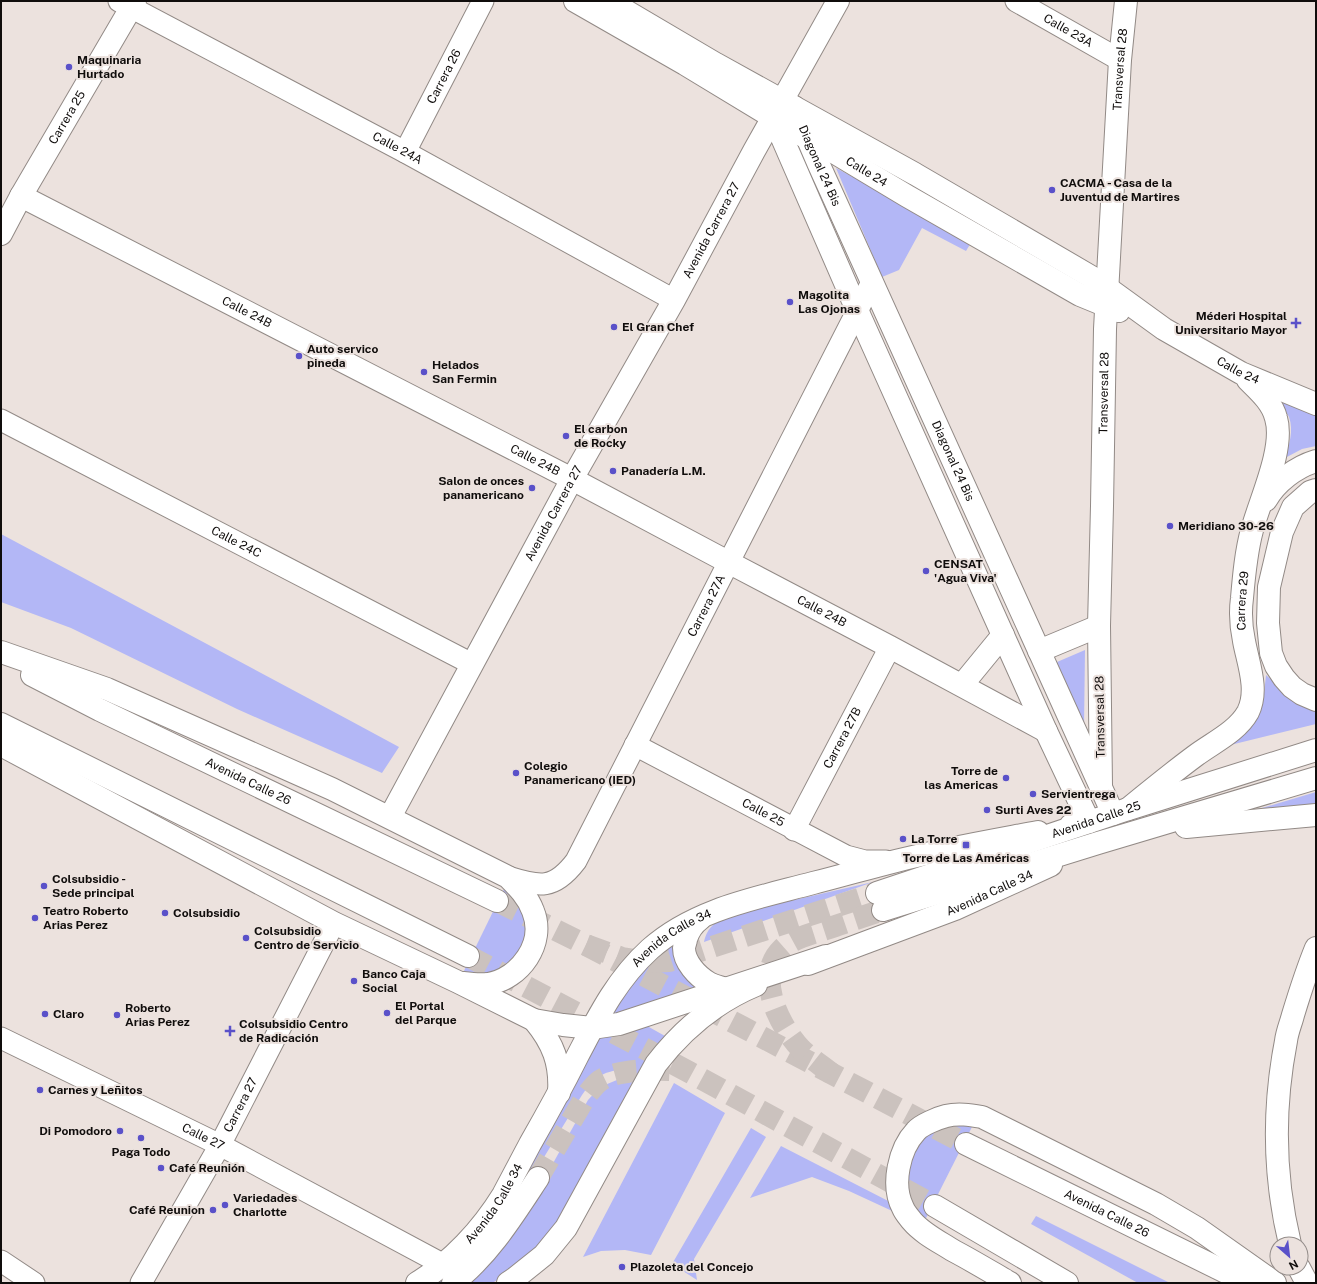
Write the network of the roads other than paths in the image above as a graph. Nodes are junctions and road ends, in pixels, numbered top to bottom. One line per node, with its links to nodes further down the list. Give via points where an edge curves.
1 (484, 1): 11 (street, Carrera 26)
2 (575, 1): 9 (main road, Calle 24, via 686,64)
3 (609, 1): 9 (main road, Calle 24, via 716,64)
4 (838, 1): 9 (main road, Avenida Carrera 27)
5 (1016, 1): 8 (street, Calle 23A)
6 (1126, 1): 8 (main road, Transversal 28)
7 (128, 3): 11 (street, Calle 24A); 12 (main road, Carrera 25)
8 (1120, 60): 15 (main road, Transversal 28)
9 (783, 108): 10 (main road, Calle 24); 15 (main road, Calle 24, via 915,174 1092,277); 16 (main road, Avenida Carrera 27); 17 (main road, Diagonal 24 Bis)
10 (807, 138): 14 (main road, Diagonal 24 Bis); 15 (main road, Calle 24, via 1080,295)
11 (405, 152): 16 (street, Calle 24A)
12 (21, 196): 13 (main road, Carrera 25); 22 (main road, Calle 24B)
13 (1, 234)
14 (872, 282): 17 (street, Carrera 27A); 29 (main road, Diagonal 24 Bis)
15 (1107, 297): 18 (main road, Calle 24); 26 (main road, Transversal 28)
16 (674, 300): 22 (main road, Avenida Carrera 27)
17 (857, 310): 25 (street, Carrera 27A); 27 (main road, Diagonal 24 Bis)
18 (1241, 373): 19 (main road, Calle 24); 24 (main road, Carrera 29, via 1265,397 1277,419 1277,443 1271,470)
19 (1316, 404)
20 (1, 420): 32 (street, Calle 24C)
21 (1316, 461): 24 (main road, via 1291,474 1274,488 1257,515)
22 (572, 478): 25 (main road, Calle 24B); 32 (main road, Avenida Carrera 27)
23 (1316, 490): 34 (main road, via 1292,507 1282,532 1269,587 1268,624 1271,653 1276,666 1292,686)
24 (1252, 530): 42 (main road, Carrera 29, via 1245,559 1241,607 1243,639 1253,688 1248,711 1239,724)
25 (728, 562): 28 (main road, Calle 24B); 38 (street, Carrera 27A)
26 (1099, 626): 29 (main road); 41 (main road, Transversal 28)
27 (1004, 635): 33 (main road); 36 (main road, Diagonal 24 Bis)
28 (890, 647): 33 (main road, Calle 24B); 46 (street, Carrera 27B)
29 (1039, 651): 41 (main road, Diagonal 24 Bis)
30 (1, 652): 44 (main road, via 107,689)
31 (1, 659): 51 (main road, Avenida Calle 26)
32 (472, 664): 44 (main road, Avenida Carrera 27)
33 (962, 685): 36 (main road, Calle 24B)
34 (1316, 700)
35 (1, 724): 55 (main road)
36 (1046, 731): 45 (main road, Diagonal 24 Bis)
37 (1, 745): 53 (main road)
38 (635, 745): 46 (street, Calle 25); 50 (street, Carrera 27A, via 576,861 567,873 539,885)
39 (1316, 750): 42 (main road, Avenida Calle 25)
40 (1316, 778): 47 (main road, Avenida Calle 25)
41 (1101, 786): 42 (main road, Diagonal 24 Bis)
42 (1120, 812): 45 (main road, Avenida Calle 25)
43 (1316, 815): 47 (main road)
44 (390, 817): 50 (main road)
45 (1089, 822): 48 (main road, Avenida Calle 25, via 880,901); 49 (main road, Avenida Calle 34)
46 (794, 830): 49 (street, Calle 25, via 846,856 865,861)
47 (1135, 832): 48 (main road, Avenida Calle 25)
48 (1098, 843): 56 (main road, Avenida Calle 34, via 956,909)
49 (897, 860): 52 (main road, Avenida Calle 34)
50 (508, 877): 57 (main road, via 527,898 534,912 536,935 533,947 513,975 488,984)
51 (497, 901)
52 (706, 914): 58 (main road, via 688,931 684,948 686,958 692,969 709,983); 60 (main road, Avenida Calle 34, via 665,937 635,964 607,1001)
53 (334, 923): 57 (main road); 64 (street, Carrera 27)
54 (1316, 948): 67 (main road, via 1304,978 1286,1040 1278,1086 1278,1171)
55 (468, 956)
56 (826, 956): 58 (main road); 73 (main road, Avenida Calle 34, via 753,987 698,1019 680,1034 656,1064 566,1228 544,1255)
57 (458, 982): 59 (main road)
58 (726, 989): 60 (main road, via 619,1024)
59 (534, 1020): 60 (main road); 62 (main road, via 550,1042 555,1054 559,1073)
60 (592, 1028): 62 (main road, Avenida Calle 34)
61 (1, 1038): 64 (street, Calle 27)
62 (559, 1093): 69 (main road, Avenida Calle 34, via 502,1196 464,1244)
63 (966, 1144): 76 (main road, Avenida Calle 26)
64 (220, 1145): 69 (street, Calle 27); 71 (street, Carrera 27)
65 (538, 1178): 69 (main road, via 484,1253 460,1277)
66 (935, 1206): 75 (main road)
67 (1288, 1236)
68 (1, 1261): 70 (street)
69 (448, 1274): 72 (main road, Avenida Calle 34)
70 (34, 1283)
71 (141, 1283)
72 (418, 1283)
73 (508, 1283)
74 (1010, 1283): 77 (main road, via 925,1234 903,1208 898,1187 900,1160 904,1148 916,1130 931,1121 946,1115 982,1117 1156,1204 1197,1228)
75 (1067, 1283)
76 (1248, 1283)
77 (1275, 1283)

